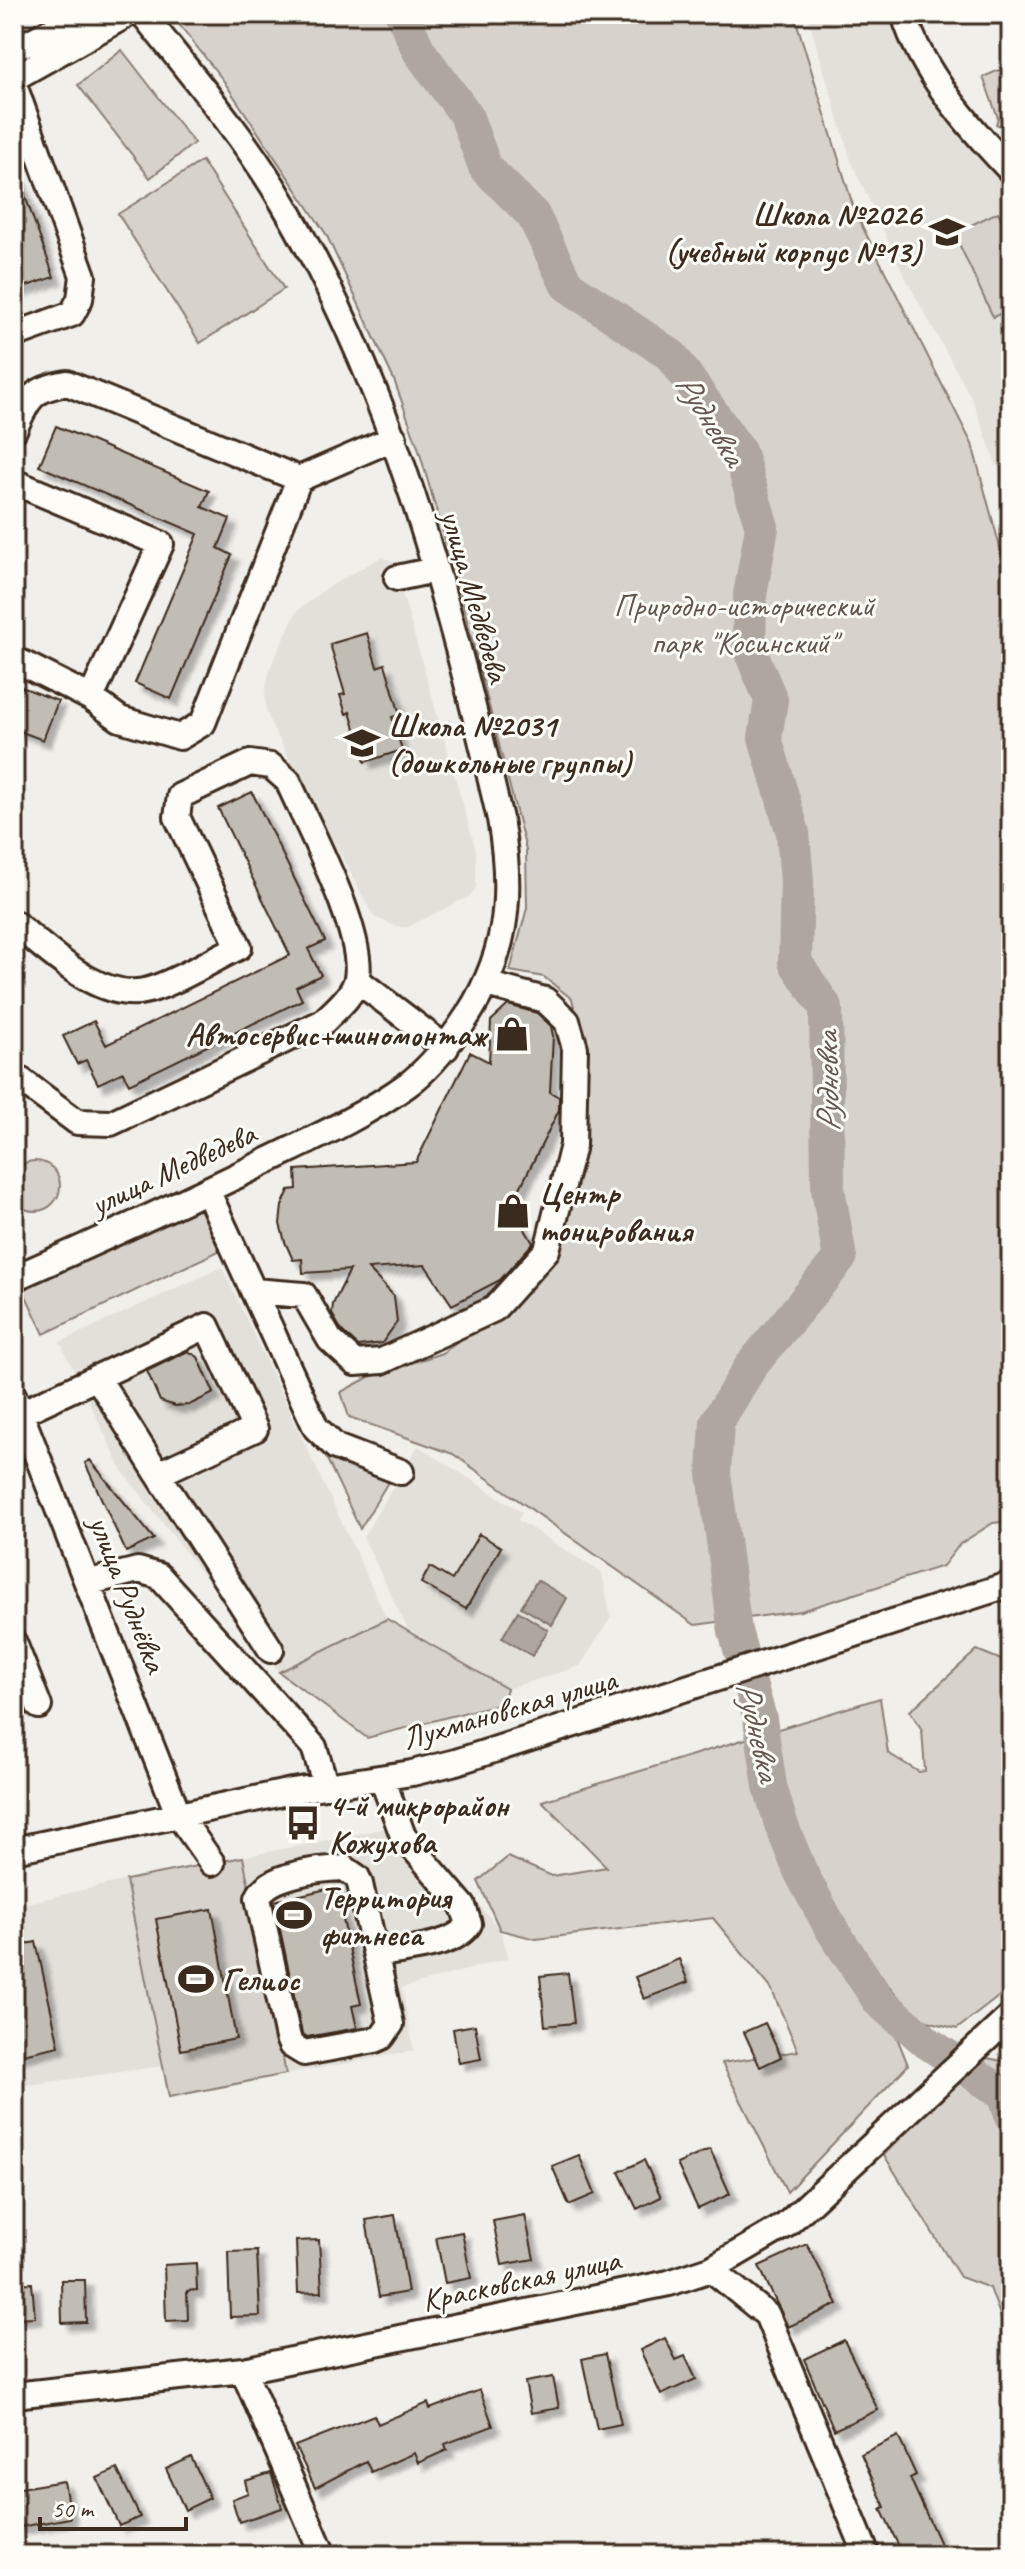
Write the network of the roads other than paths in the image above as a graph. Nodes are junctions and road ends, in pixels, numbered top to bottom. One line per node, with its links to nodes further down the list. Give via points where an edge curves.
1 (82, 14): 5 (street, via 28,43)
2 (128, 14): 6 (street)
3 (143, 14): 11 (street, улица Медведева, via 275,190 347,327)
4 (904, 14): 8 (street, via 909,33 968,127)
5 (14, 38)
6 (14, 78)
7 (14, 85): 9 (street, via 83,276 72,314)
8 (1011, 171)
9 (14, 335)
10 (14, 430): 12 (street, via 27,402 43,387 67,383)
11 (394, 438): 12 (street); 14 (street, улица Медведева)
12 (299, 479): 17 (street, via 203,723 180,737 120,719)
13 (14, 482): 17 (street, via 161,544)
14 (435, 570): 15 (street); 20 (street, улица Медведева, via 478,724 506,852 505,921)
15 (397, 578)
16 (14, 664): 17 (street, via 22,663)
17 (91, 698)
18 (14, 923): 19 (street, via 82,974 116,991 147,991 239,947 177,817 180,796 250,763 271,766 288,781 350,927)
19 (357, 980): 21 (street); 22 (street, via 323,1022 111,1123 77,1122)
20 (486, 984): 21 (street, улица Медведева); 25 (street, via 545,1000 567,1021 575,1048 573,1145 547,1250 494,1309 382,1361 355,1363 330,1340 304,1295)
21 (446, 1048): 23 (street, улица Медведева, via 410,1084 366,1111)
22 (14, 1075)
23 (207, 1190): 24 (street, улица Медведева); 25 (street)
24 (14, 1278)
25 (253, 1291): 28 (street, via 316,1428 336,1447)
26 (97, 1377): 27 (street); 29 (street); 29 (street, via 207,1326 255,1429)
27 (17, 1405): 30 (street, улица Руднёвка)
28 (401, 1472)
29 (158, 1474): 33 (street)
30 (90, 1582): 36 (street, via 138,1570 159,1576 314,1747); 37 (street, улица Руднёвка)
31 (1011, 1584): 35 (street, Лухмановская улица, via 498,1750)
32 (14, 1643): 34 (street)
33 (271, 1650)
34 (39, 1706)
35 (382, 1778): 36 (street, Лухмановская улица); 40 (street, via 403,1836 463,1906 469,1924 459,1935)
36 (326, 1786): 37 (street, Лухмановская улица)
37 (179, 1816): 38 (street, Лухмановская улица); 39 (street, улица Руднёвка)
38 (14, 1850)
39 (212, 1863)
40 (377, 1955): 40 (street, via 360,1884 351,1871 274,1881 261,1890 262,1920 288,2038 297,2050 312,2053 375,2040 388,2031 391,2016)
41 (1011, 2016): 42 (street, Красковская улица, via 786,2225)
42 (711, 2269): 43 (street, Красковская улица, via 654,2286); 46 (street, via 767,2315)
43 (243, 2370): 44 (street, Красковская улица); 45 (street)
44 (14, 2395)
45 (323, 2555)
46 (867, 2555)

